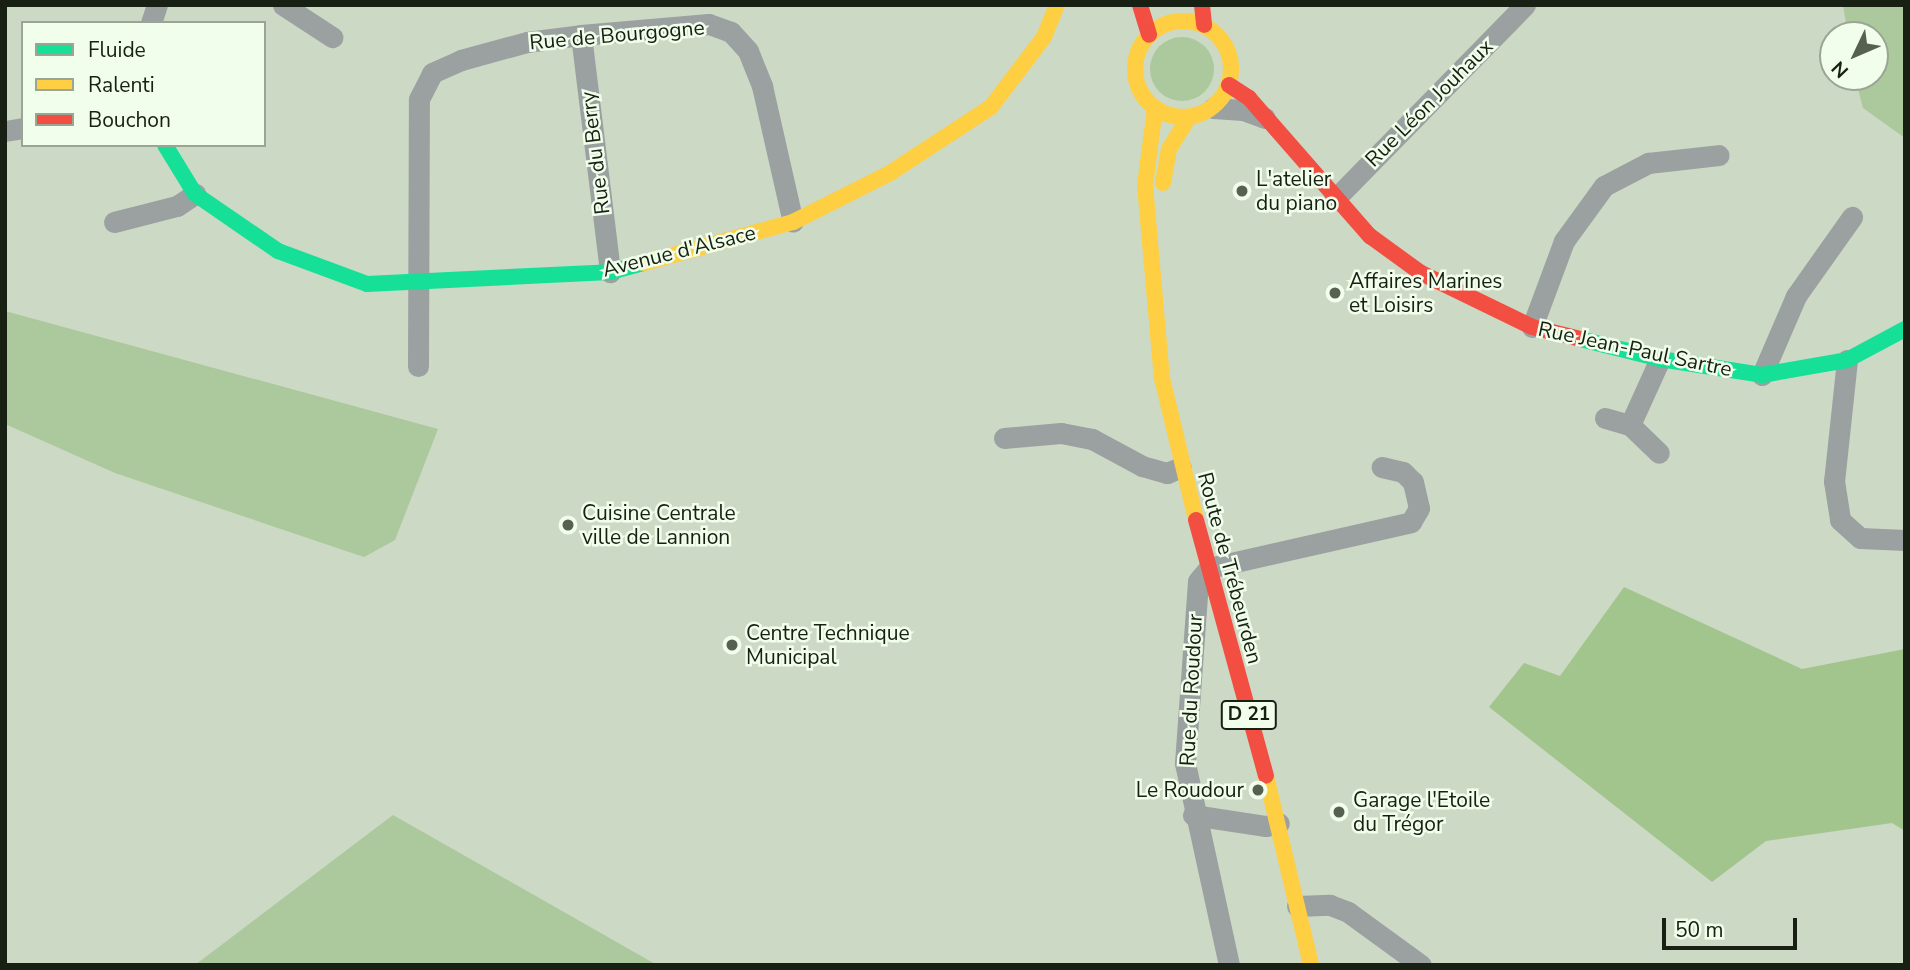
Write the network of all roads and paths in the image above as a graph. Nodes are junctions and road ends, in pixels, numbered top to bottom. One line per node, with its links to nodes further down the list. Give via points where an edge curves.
1 (283, 5): 11 (street)
2 (1057, 5): 23 (street, Avenue d'Alsace, via 1044,37 991,107 890,173)
3 (1140, 5): 10 (street)
4 (1172, 5): 7 (street)
5 (1202, 5): 8 (street)
6 (1525, 5): 20 (street, Rue Léon Jouhaux)
7 (1182, 21): 8 (street); 10 (street, via 1170,22)
8 (1204, 25): 12 (street, via 1224,44 1232,72)
9 (581, 35): 23 (street, Rue de Bourgogne, via 709,24 731,32 748,51 762,86); 24 (street, Rue du Berry); 25 (street, Rue de Bourgogne, via 527,42 432,73 419,99)
10 (1149, 35): 13 (street, via 1135,71 1139,88)
11 (332, 37)
12 (1229, 85): 14 (street); 16 (street, Rue Jean-Paul Sartre, via 1249,98)
13 (1155, 108): 15 (street); 36 (street, Route de Trébeurden / D 21, via 1145,185 1152,294)
14 (1213, 108): 15 (street); 16 (street, via 1243,110)
15 (1188, 118): 36 (street, Route de Trébeurden / D 21, via 1169,149 1162,193 1163,271)
16 (1265, 119): 20 (street, Rue Jean-Paul Sartre)
17 (166, 147): 19 (street, Avenue d'Alsace)
18 (1719, 155): 26 (street, via 1648,163 1604,186 1564,241)
19 (195, 194): 22 (street, via 177,206); 25 (street, Avenue d'Alsace, via 278,251 367,284)
20 (1334, 200): 26 (street, Rue Jean-Paul Sartre, via 1370,236 1421,274)
21 (1852, 217): 31 (street, via 1796,296)
22 (114, 222)
23 (793, 222): 24 (street, Avenue d'Alsace)
24 (610, 272): 25 (street, Avenue d'Alsace)
25 (418, 282): 30 (street, Rue de Bourgogne)
26 (1532, 327): 28 (street, Rue Jean-Paul Sartre)
27 (1905, 328): 29 (street, Rue Jean-Paul Sartre)
28 (1660, 359): 31 (street, Rue Jean-Paul Sartre); 33 (street)
29 (1847, 360): 31 (street, Rue Jean-Paul Sartre); 38 (street, via 1834,481 1840,520 1860,538)
30 (418, 366)
31 (1762, 375)
32 (1605, 418): 33 (street)
33 (1630, 425): 35 (street)
34 (1004, 438): 36 (street, via 1061,433 1091,439 1155,470 1167,473)
35 (1659, 453)
36 (1181, 467): 39 (street, Route de Trébeurden / D 21)
37 (1382, 467): 39 (street, via 1403,472 1413,482 1419,508 1411,522)
38 (1905, 540)
39 (1209, 568): 40 (street, Rue du Roudour, via 1198,581 1192,638 1185,763); 41 (street, Route de Trébeurden / D 21)
40 (1193, 815): 41 (street, via 1266,826); 43 (street, Rue du Roudour)
41 (1279, 823): 42 (street, Route de Trébeurden / D 21)
42 (1297, 906): 44 (street, Route de Trébeurden / D 21); 45 (street, via 1330,905 1348,912)
43 (1229, 965)
44 (1311, 965)
45 (1421, 965)

